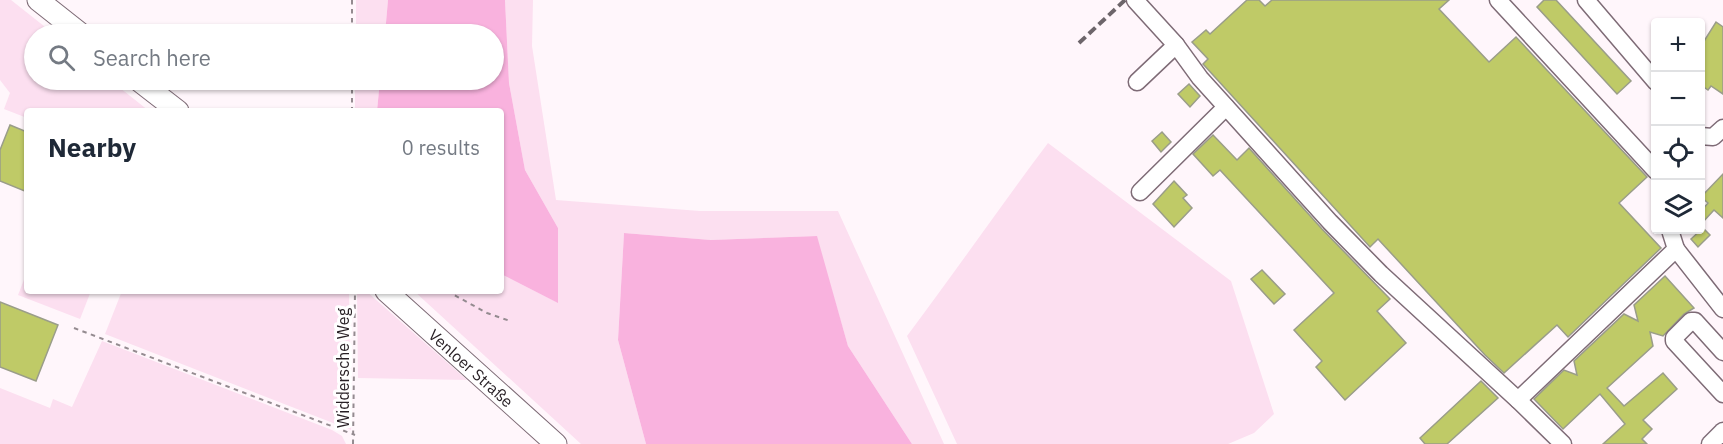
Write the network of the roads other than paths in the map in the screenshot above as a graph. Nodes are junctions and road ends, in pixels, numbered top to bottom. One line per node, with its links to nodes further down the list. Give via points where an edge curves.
1 (38, 0): 5 (main road)
2 (1135, 0): 6 (lane)
3 (1498, 0): 14 (lane)
4 (1586, 0): 7 (lane)
5 (68, 24)
6 (1176, 45): 8 (lane); 10 (lane)
7 (1651, 76)
8 (1137, 82)
9 (151, 90): 11 (main road)
10 (1226, 107): 15 (lane); 22 (lane, via 1381,274)
11 (174, 108)
12 (1723, 128): 13 (lane, via 1713,137)
13 (1705, 138)
14 (1651, 166)
15 (1140, 192)
16 (1671, 234): 17 (lane)
17 (1676, 249): 19 (lane); 22 (lane)
18 (389, 294): 24 (main road, Venloer Straße)
19 (1723, 309)
20 (1723, 352): 21 (lane, via 1695,321 1674,338)
21 (1723, 394)
22 (1518, 400): 25 (lane)
23 (1723, 431): 26 (lane)
24 (556, 444)
25 (1563, 444)
26 (1710, 444)

